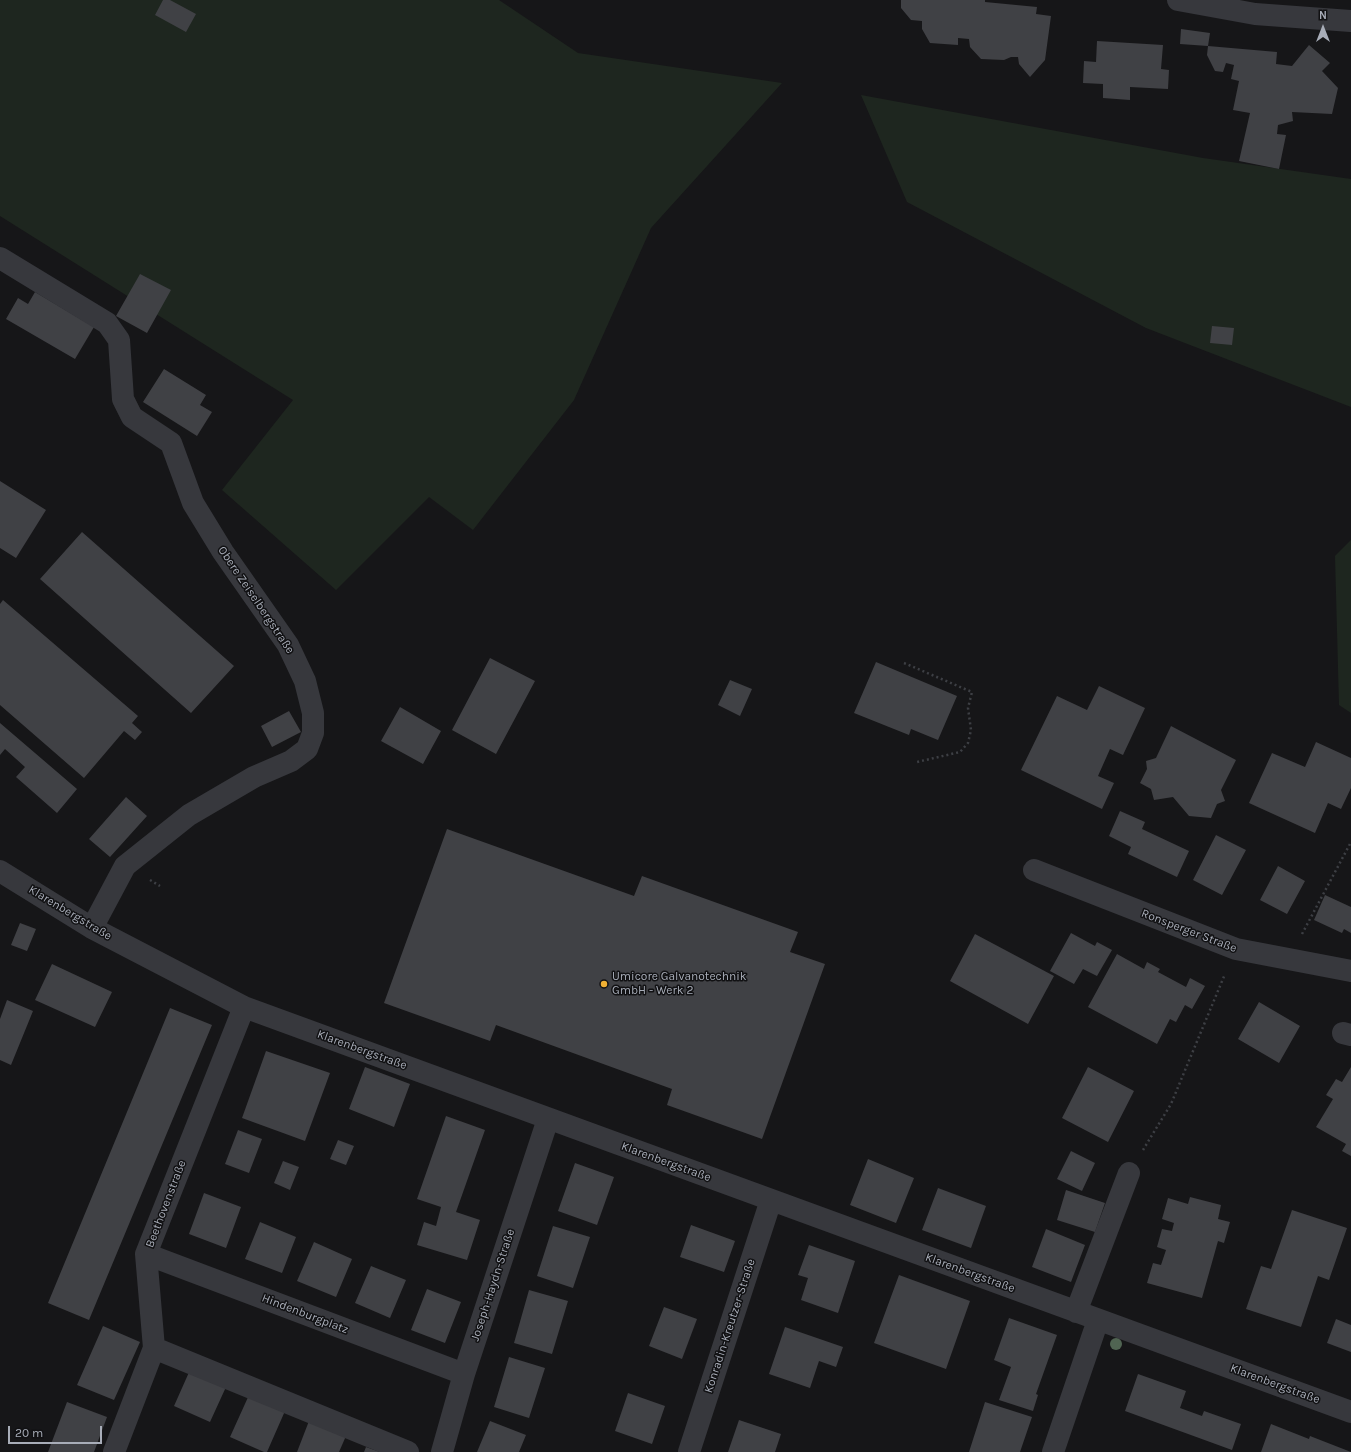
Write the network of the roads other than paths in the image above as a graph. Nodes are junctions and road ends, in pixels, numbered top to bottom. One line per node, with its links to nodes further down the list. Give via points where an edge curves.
1 (1178, 0): 2 (street, via 1255,14)
2 (1351, 21)
3 (0, 258): 6 (street, Obere Zeiselbergstraße, via 107,323 119,340 123,399 132,417 171,443 193,503 223,552 288,645 305,681 313,713 313,733 307,749 291,761 254,777 189,815 125,866)
4 (0, 870): 6 (street, Klarenbergstraße)
5 (1034, 870): 7 (street, Ronsperger Straße, via 1236,949)
6 (92, 928): 8 (street, Klarenbergstraße)
7 (1351, 971)
8 (244, 1007): 9 (street, Klarenbergstraße); 12 (street, Beethovenstraße)
9 (548, 1119): 11 (street, Klarenbergstraße); 16 (street, Joseph-Haydn-Straße)
10 (1129, 1172): 13 (street)
11 (771, 1200): 13 (street, Klarenbergstraße); 21 (street, Konradin-Kreutzer-Straße)
12 (146, 1254): 15 (street, Beethovenstraße); 16 (street, Hindenburgplatz)
13 (1076, 1312): 14 (street, Klarenbergstraße)
14 (1098, 1320): 17 (street, Klarenbergstraße); 22 (street)
15 (154, 1348): 18 (street, Beethovenstraße); 19 (street)
16 (464, 1374): 20 (street, Joseph-Haydn-Straße)
17 (1351, 1412)
18 (114, 1452)
19 (408, 1452)
20 (442, 1452)
21 (690, 1452)
22 (1053, 1452)

